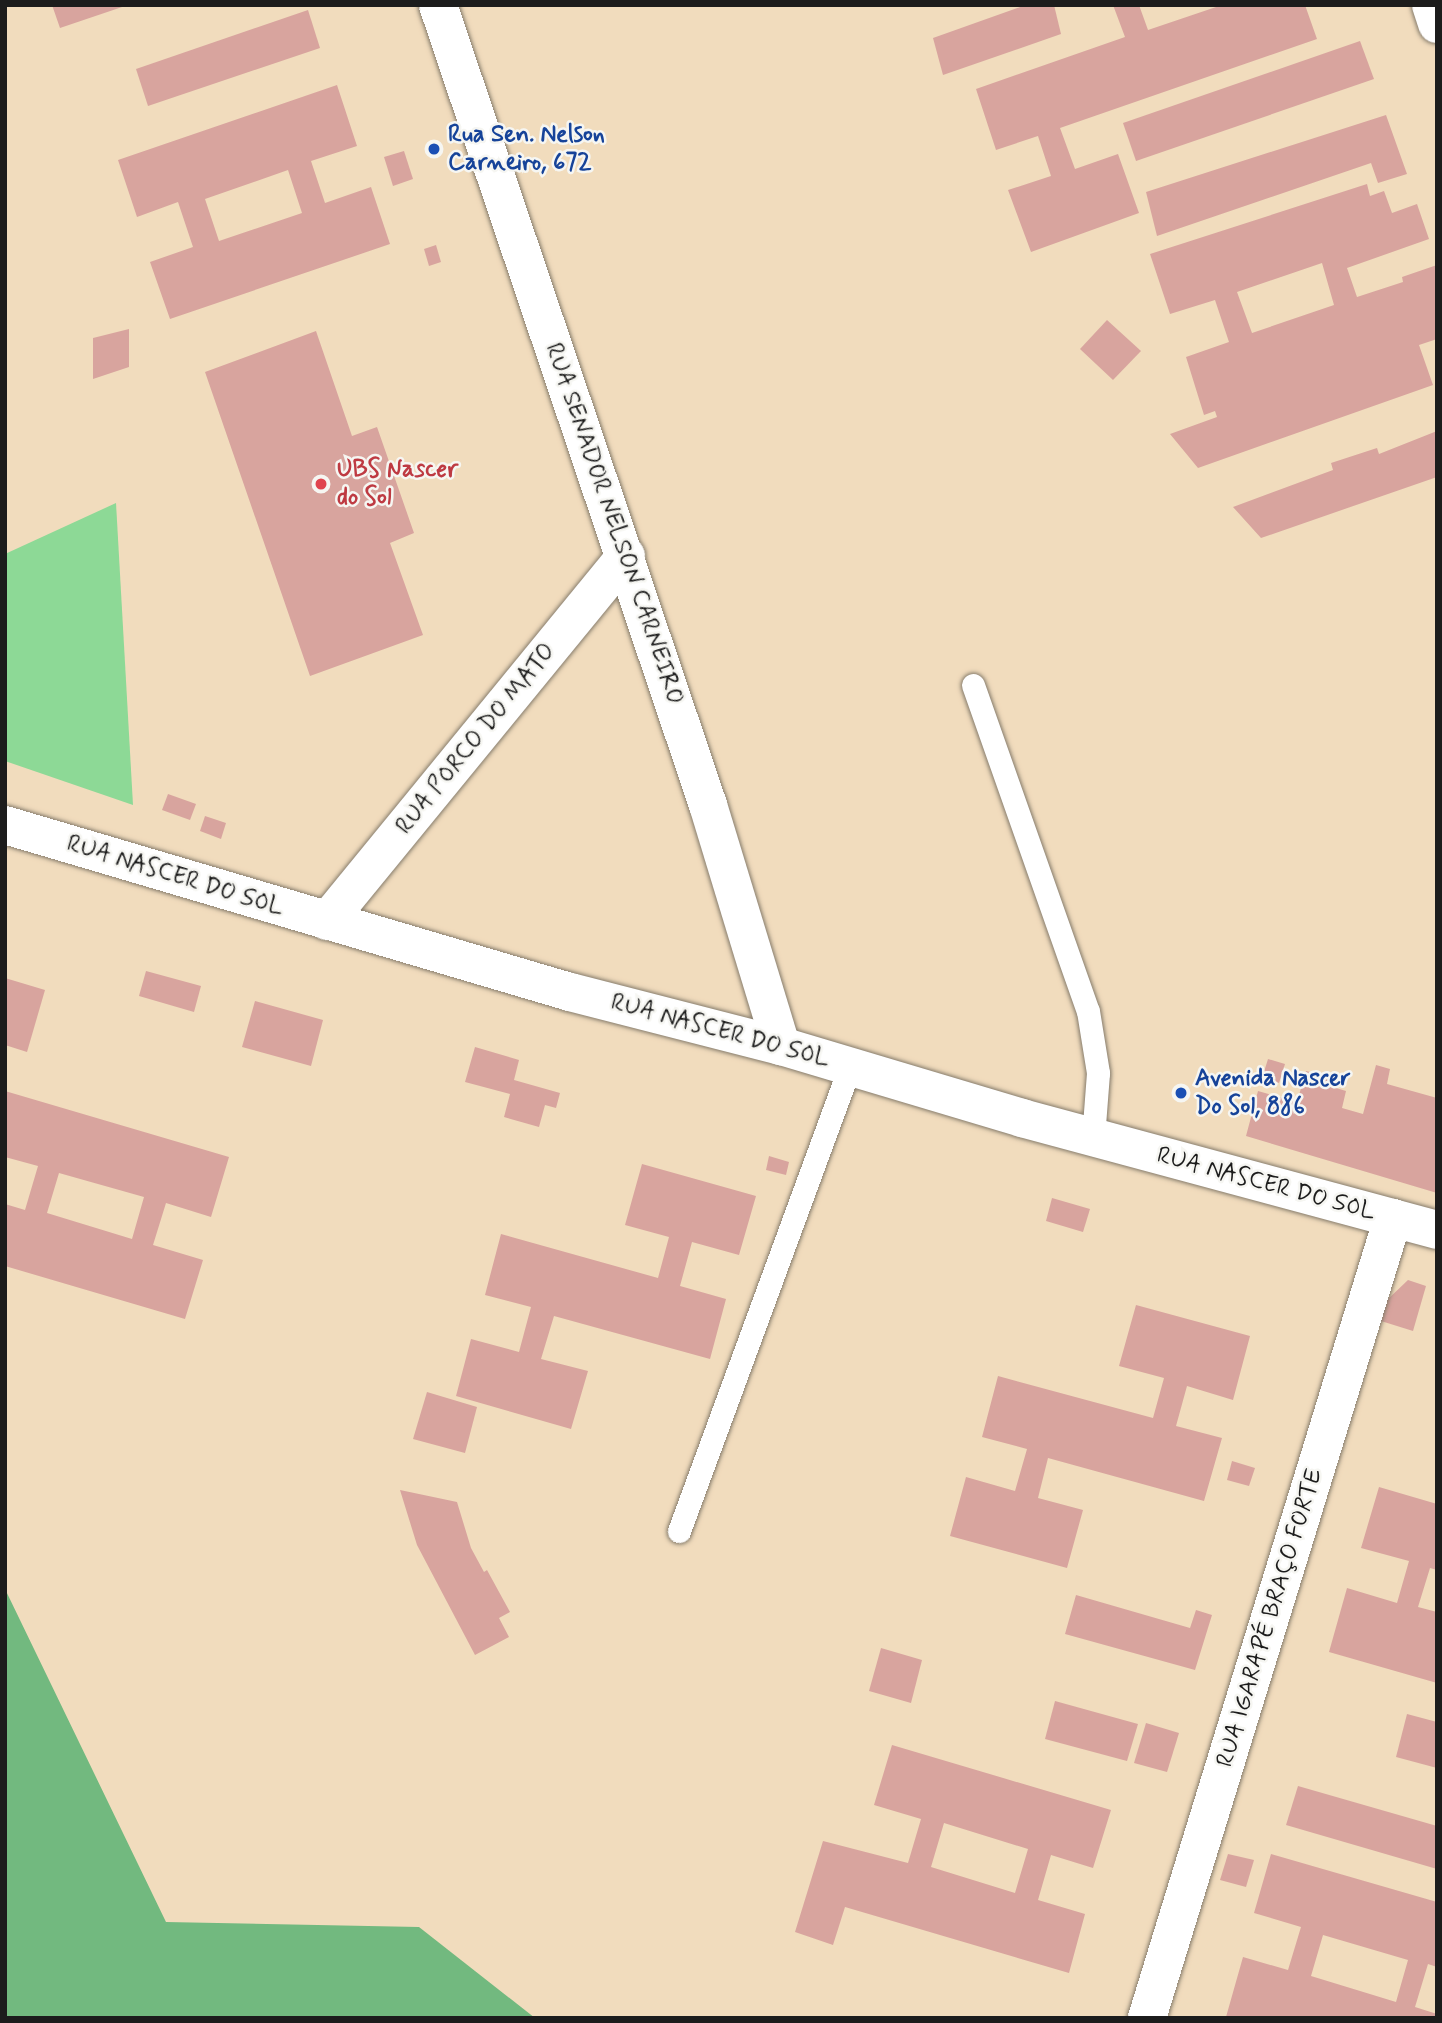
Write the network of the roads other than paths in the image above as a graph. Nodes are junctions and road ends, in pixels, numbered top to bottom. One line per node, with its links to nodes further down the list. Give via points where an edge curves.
1 (438, 5): 4 (street, RUA SENADOR NELSON CARNEIRO)
2 (1431, 5): 3 (street)
3 (1437, 24)
4 (625, 556): 7 (street, RUA PORCO DO MATO); 8 (street, RUA SENADOR NELSON CARNEIRO, via 708,805)
5 (973, 685): 10 (lane, via 1088,1011 1098,1073)
6 (5, 825): 7 (street, RUA NASCER DO SOL)
7 (327, 921): 8 (street, RUA NASCER DO SOL, via 570,992)
8 (781, 1046): 9 (street, RUA NASCER DO SOL)
9 (850, 1066): 10 (street, RUA NASCER DO SOL); 13 (lane)
10 (1093, 1138): 11 (street, RUA NASCER DO SOL)
11 (1393, 1218): 12 (street, RUA NASCER DO SOL); 14 (street, RUA IGARAPÉ BRAÇO FORTE)
12 (1437, 1230)
13 (679, 1531)
14 (1147, 2018)

